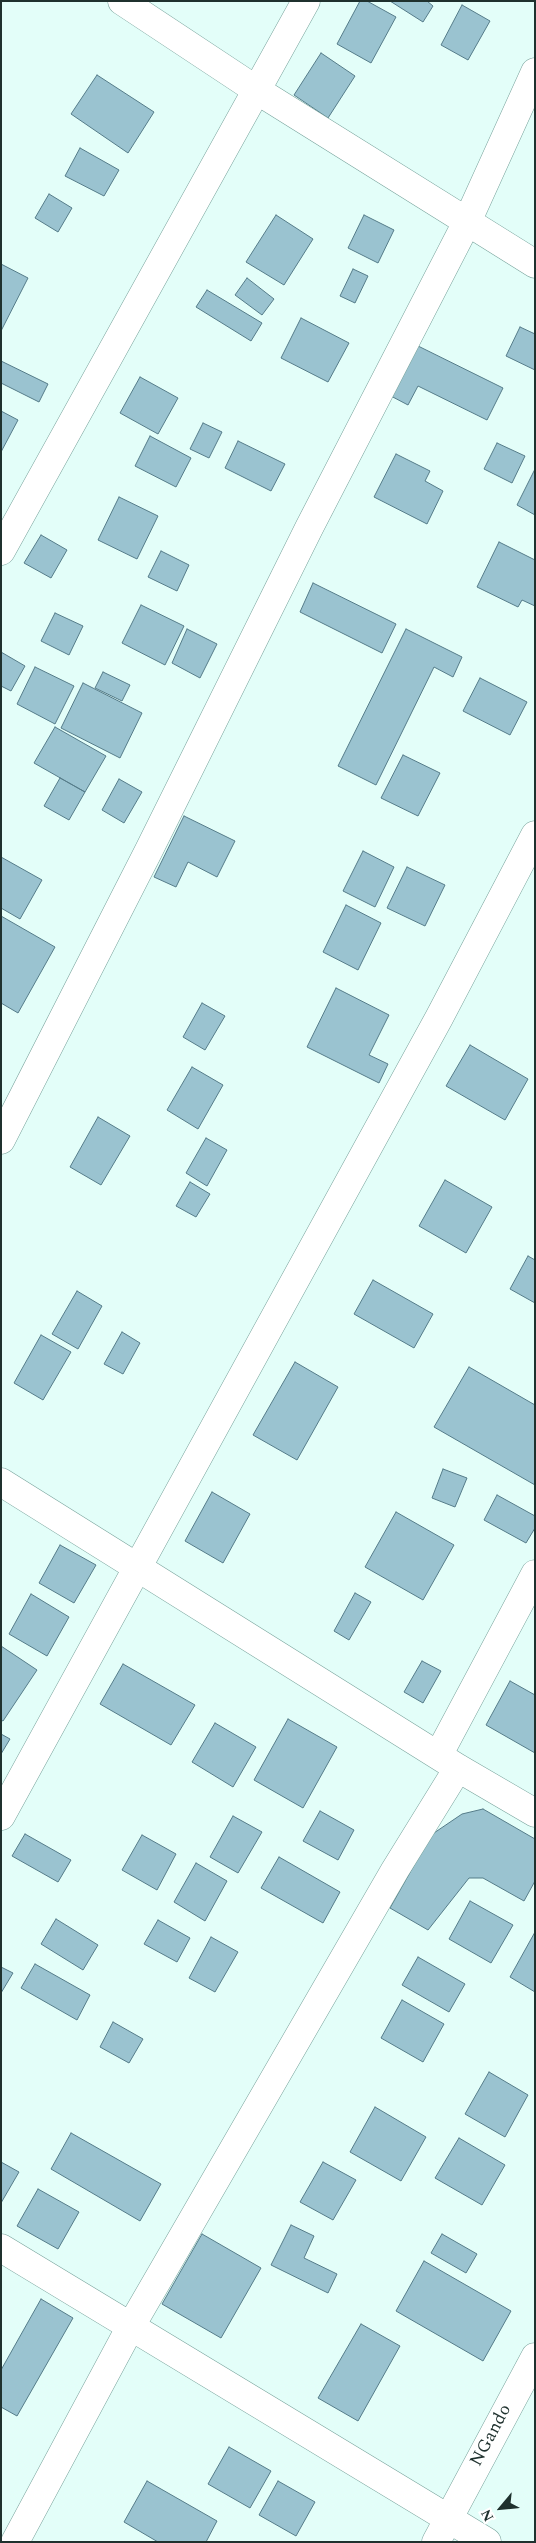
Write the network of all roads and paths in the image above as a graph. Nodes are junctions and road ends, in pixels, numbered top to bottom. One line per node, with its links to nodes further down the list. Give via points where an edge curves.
1 (122, 1): 4 (street)
2 (306, 1): 4 (street)
3 (535, 72): 5 (street)
4 (258, 91): 5 (street); 7 (street)
5 (467, 222): 6 (street); 9 (street)
6 (535, 264)
7 (1, 551)
8 (535, 835): 11 (street, via 439,1018)
9 (1, 1140)
10 (1, 1482): 11 (street)
11 (138, 1566): 13 (street); 15 (street)
12 (535, 1574): 13 (street)
13 (448, 1761): 14 (street); 17 (street, via 390,1879)
14 (535, 1813)
15 (1, 1816)
16 (1, 2248): 17 (street)
17 (131, 2326): 19 (street); 20 (street)
18 (535, 2357): 19 (street, NGando)
19 (442, 2531): 21 (street)
20 (15, 2542)
21 (487, 2542)

